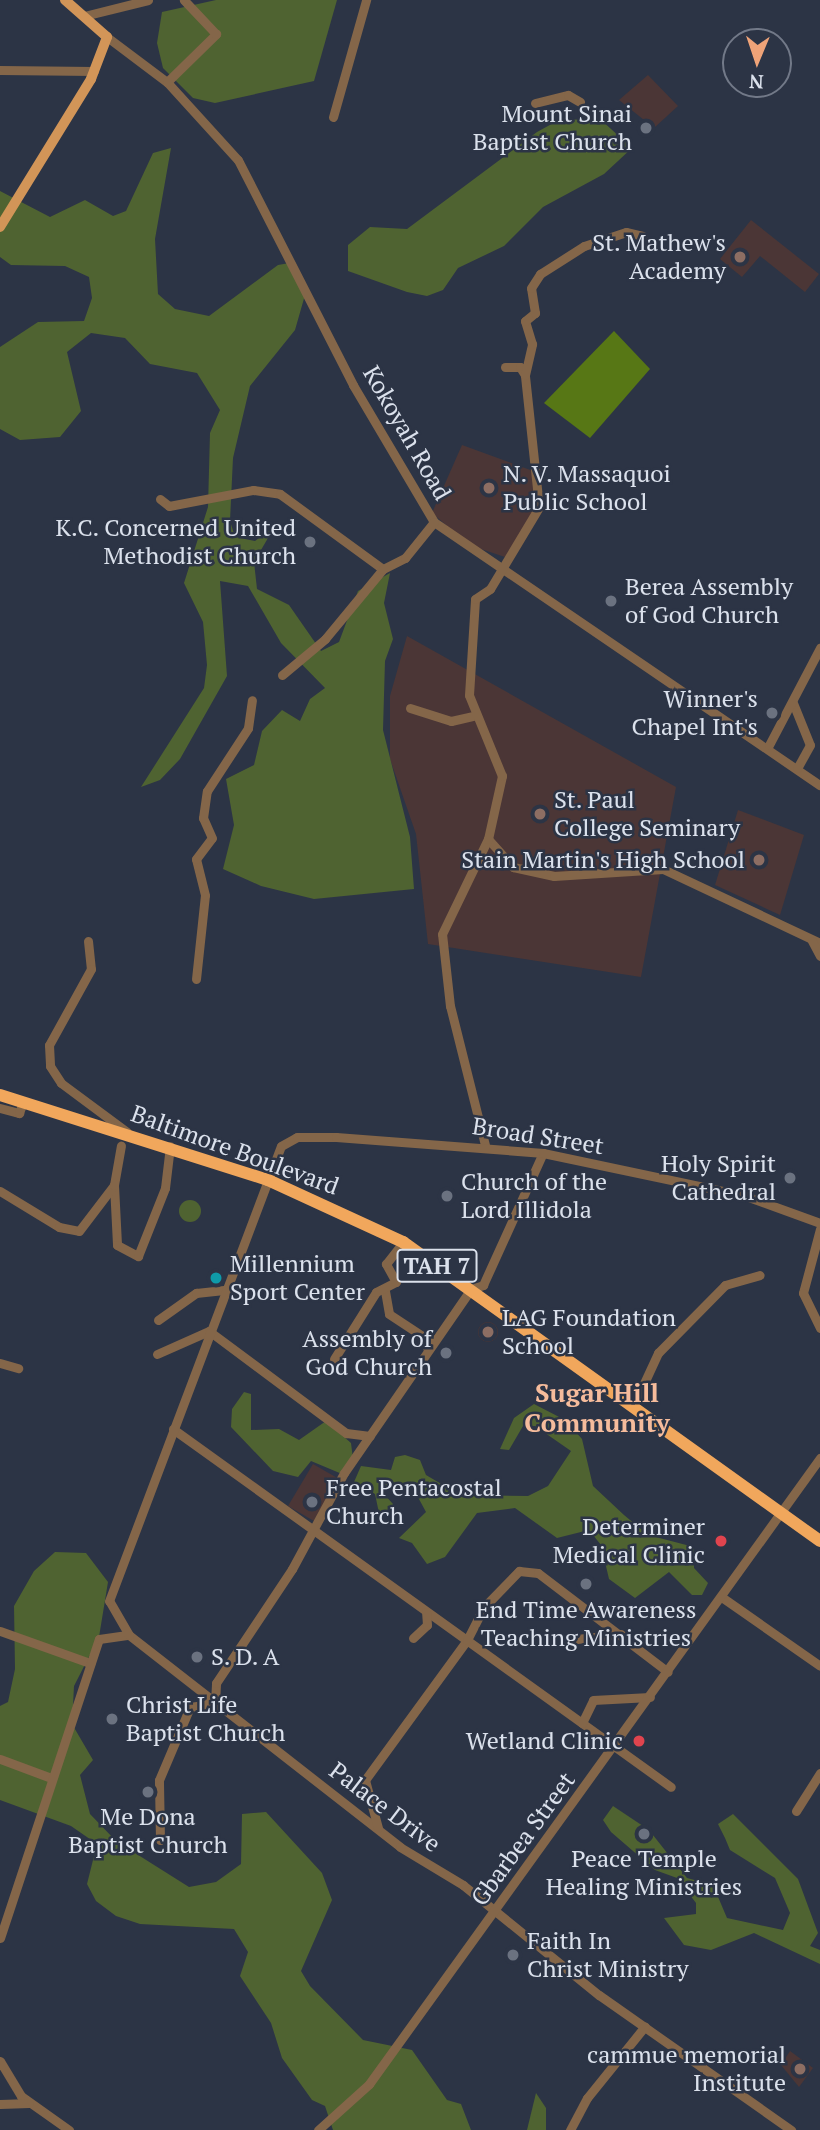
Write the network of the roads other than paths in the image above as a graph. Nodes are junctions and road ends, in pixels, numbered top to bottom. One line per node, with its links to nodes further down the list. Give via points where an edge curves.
1 (65, 0): 5 (main road, Kokoyah Road)
2 (148, 0): 5 (street)
3 (184, 0): 9 (street, via 216,34)
4 (366, 0): 12 (street)
5 (83, 16): 6 (main road, Kokoyah Road)
6 (107, 37): 8 (main road); 9 (street, Kokoyah Road)
7 (0, 70): 8 (street)
8 (94, 71): 13 (main road)
9 (167, 82): 18 (street, Kokoyah Road, via 238,160 353,385)
10 (580, 102): 11 (street, via 568,95)
11 (534, 103)
12 (333, 117)
13 (0, 227)
14 (643, 236): 16 (street, via 608,237 540,274 531,288 535,313 525,320 532,344)
15 (505, 367): 16 (street, via 520,367)
16 (525, 374): 20 (street, via 539,507)
17 (160, 499): 19 (street, via 169,506 253,490 280,495)
18 (434, 522): 19 (street, via 405,558); 20 (street, Kokoyah Road)
19 (383, 569): 22 (street, via 326,639)
20 (501, 570): 26 (street, via 475,599); 27 (street, Kokoyah Road)
21 (820, 648): 24 (street)
22 (282, 675)
23 (252, 700): 34 (street, via 248,729 206,791 204,818 212,838 196,859 205,895)
24 (793, 703): 27 (street); 28 (street, via 810,745)
25 (410, 708): 26 (street, via 451,721)
26 (473, 716): 30 (street, via 502,766)
27 (769, 745): 28 (street, Kokoyah Road)
28 (797, 768): 29 (street, Kokoyah Road)
29 (820, 785)
30 (488, 839): 32 (street, via 513,867 554,876 663,869); 39 (street, via 442,934 450,1006)
31 (88, 941): 38 (street, via 91,969 49,1045 50,1066 61,1083)
32 (816, 942): 33 (street)
33 (820, 956)
34 (196, 979)
35 (0, 1096): 36 (highway, Baltimore Boulevard / TAH 7)
36 (23, 1102): 37 (street, via 19,1113); 38 (highway, Baltimore Boulevard / TAH 7)
37 (0, 1108)
38 (128, 1133): 41 (highway, Baltimore Boulevard / TAH 7)
39 (485, 1145): 42 (street, Broad Street); 43 (street, Broad Street, via 297,1137 281,1146)
40 (121, 1146): 44 (street)
41 (170, 1146): 43 (highway, Baltimore Boulevard / TAH 7); 44 (street, via 165,1188 138,1256 117,1245)
42 (542, 1153): 46 (street, Broad Street, via 743,1195); 50 (street, via 483,1285)
43 (268, 1180): 48 (highway, Baltimore Boulevard / TAH 7); 51 (street, Broad Street, via 241,1263)
44 (114, 1185): 45 (street, via 99,1213 79,1230 60,1227)
45 (0, 1191)
46 (820, 1223)
47 (820, 1229): 54 (street, via 803,1293)
48 (403, 1242): 50 (highway, Baltimore Boulevard / TAH 7); 52 (street, via 386,1264 397,1280)
49 (760, 1275): 61 (street, via 725,1285 658,1353)
50 (471, 1289): 59 (street); 61 (highway, Baltimore Boulevard / TAH 7)
51 (224, 1290): 53 (street, via 196,1293); 55 (street, Broad Street, via 223,1308)
52 (385, 1290): 57 (street, via 376,1292); 59 (street, via 393,1320 430,1341)
53 (158, 1320)
54 (820, 1328)
55 (209, 1331): 56 (street); 62 (street, Broad Street); 63 (street, via 346,1433 370,1435)
56 (157, 1354)
57 (334, 1359)
58 (0, 1363): 60 (street)
59 (418, 1364): 63 (street)
60 (18, 1368)
61 (633, 1407): 65 (highway, Baltimore Boulevard / TAH 7)
62 (173, 1430): 66 (street); 72 (street, Broad Street, via 110,1601)
63 (359, 1452): 66 (street)
64 (820, 1458): 65 (street, Gbarbea Street)
65 (786, 1512): 67 (highway, Baltimore Boulevard / TAH 7); 68 (street, Gbarbea Street)
66 (312, 1532): 69 (street); 80 (street, via 216,1683)
67 (820, 1541)
68 (723, 1598): 77 (street); 78 (street, Gbarbea Street)
69 (426, 1612): 73 (street, via 427,1625); 75 (street)
70 (0, 1631): 76 (street)
71 (621, 1634): 74 (street); 75 (street, via 538,1573 519,1571 483,1608); 78 (street)
72 (129, 1635): 76 (street, via 99,1639); 80 (street, Palace Drive)
73 (413, 1638)
74 (577, 1639)
75 (467, 1640): 81 (street); 88 (street, via 365,1780)
76 (90, 1663): 85 (street)
77 (820, 1666)
78 (668, 1672): 79 (street, Gbarbea Street)
79 (650, 1697): 81 (street, via 593,1700); 82 (street, Gbarbea Street)
80 (215, 1703): 88 (street, Palace Drive); 89 (street, via 190,1707 168,1753 159,1780)
81 (582, 1723): 82 (street)
82 (614, 1747): 86 (street); 90 (street, Gbarbea Street)
83 (0, 1759): 85 (street)
84 (820, 1773): 87 (street)
85 (51, 1778): 91 (street, via 38,1812 37,1838)
86 (671, 1787)
87 (796, 1811)
88 (378, 1828): 90 (street, Palace Drive, via 463,1885)
89 (160, 1840)
90 (494, 1914): 92 (street, Palace Drive); 97 (street, Gbarbea Street, via 369,2084)
91 (0, 1938)
92 (645, 2026): 98 (street, via 587,2098); 99 (street, Palace Drive)
93 (0, 2061): 94 (street)
94 (29, 2103): 95 (street); 96 (street)
95 (0, 2104)
96 (69, 2130)
97 (318, 2130)
98 (570, 2130)
99 (791, 2130)

